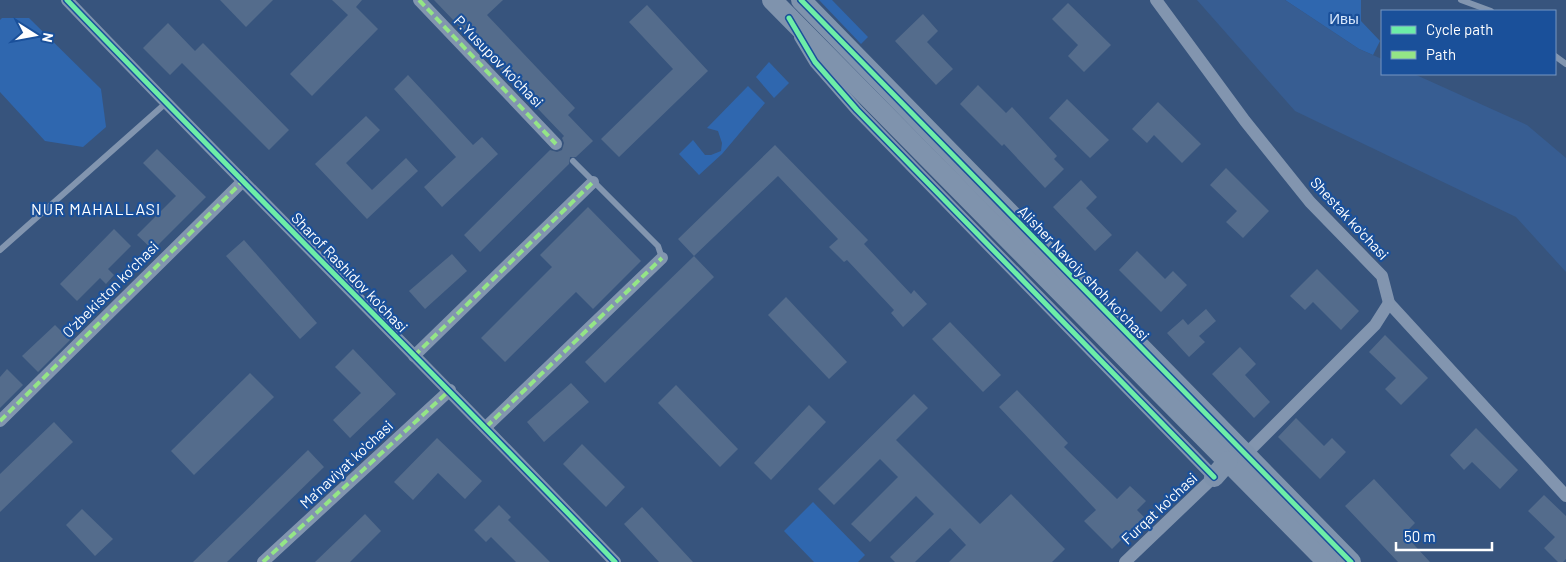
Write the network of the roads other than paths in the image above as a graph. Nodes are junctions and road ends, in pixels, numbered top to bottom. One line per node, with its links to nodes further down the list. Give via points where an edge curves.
1 (67, 0): 9 (street, Sharof Rashidov ko'chasi)
2 (419, 0): 10 (street, P.Yusupov ko'chasi)
3 (772, 0): 8 (main road, Alisher Navoiy shoh koʻchasi)
4 (801, 0): 21 (main road, Alisher Navoiy shoh koʻchasi)
5 (1156, 0): 16 (street, Shestak ko'chasi, via 1245,121 1310,202 1382,276)
6 (1461, 0): 7 (lane)
7 (1488, 10)
8 (789, 18): 21 (main road, Alisher Navoiy shoh koʻchasi); 22 (street, Alisher Navoiy shoh koʻchasi, via 815,62 857,110)
9 (166, 104): 12 (street, Sharof Rashidov ko'chasi); 14 (lane)
10 (556, 144)
11 (573, 161): 13 (lane)
12 (243, 180): 17 (street, Sharof Rashidov ko'chasi); 19 (street, O‘zbekiston ko‘chasi)
13 (592, 182): 15 (lane, via 658,246); 17 (street)
14 (0, 250)
15 (662, 258): 20 (street)
16 (1389, 303): 21 (street, via 1375,325); 23 (street, Shestak ko'chasi)
17 (414, 356): 18 (street, Sharof Rashidov ko'chasi)
18 (450, 390): 20 (street, Sharof Rashidov ko'chasi); 24 (street, Ma’naviyat ko'chasi)
19 (0, 421)
20 (486, 427): 25 (street, Sharof Rashidov ko'chasi)
21 (1236, 461): 22 (main road); 27 (main road, Alisher Navoiy shoh koʻchasi); 28 (main road, Alisher Navoiy shoh koʻchasi)
22 (1214, 477): 26 (street, Furqat ko'chasi)
23 (1566, 496)
24 (263, 562)
25 (615, 562)
26 (1125, 562)
27 (1327, 562)
28 (1351, 562)

